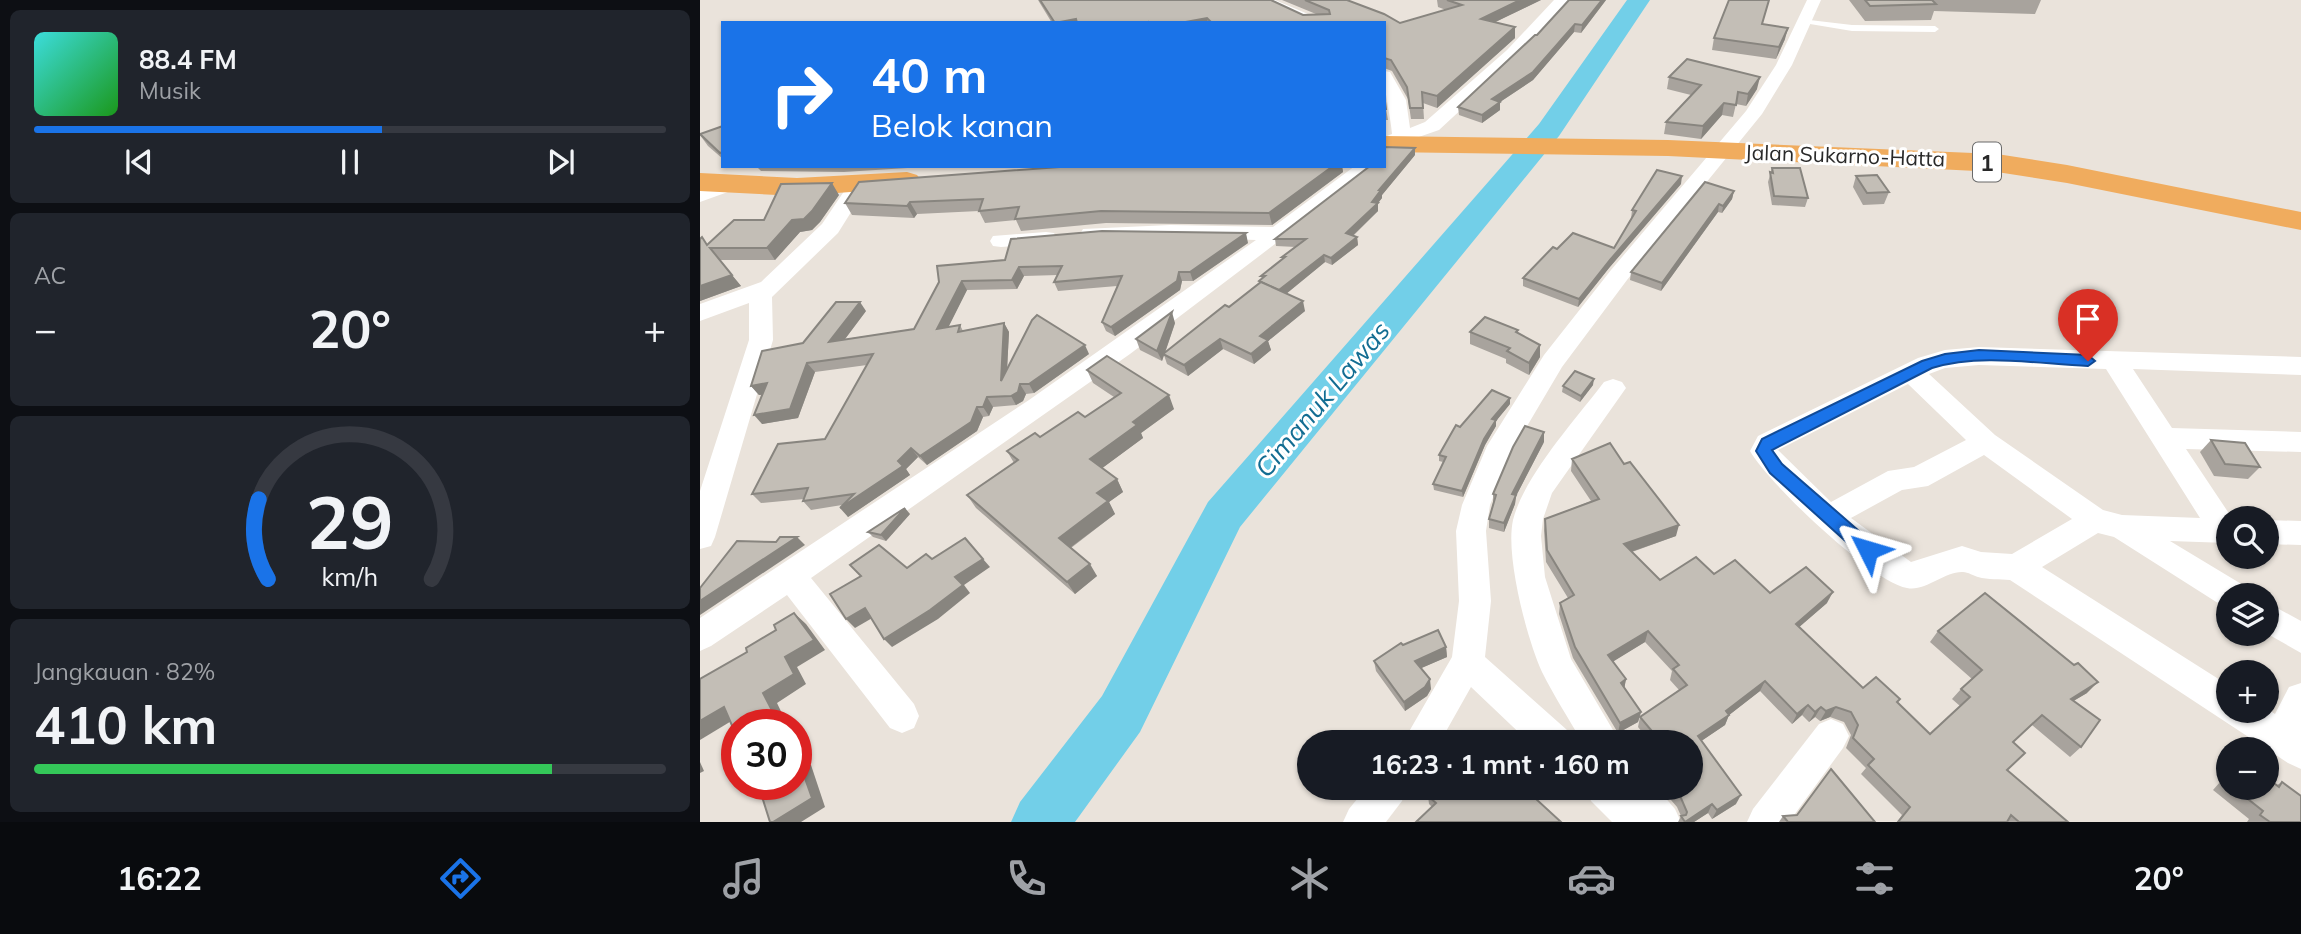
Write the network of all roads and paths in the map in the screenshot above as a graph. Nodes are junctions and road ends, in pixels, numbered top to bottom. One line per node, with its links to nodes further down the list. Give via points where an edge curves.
1 (1261, 0): 4 (street)
2 (1534, 0): 5 (street)
3 (1814, 0): 7 (street)
4 (1285, 3): 6 (street)
5 (1558, 4): 11 (street, via 1513,53 1433,126)
6 (1317, 21)
7 (1804, 21): 8 (lane, via 1844,27); 12 (street, via 1784,65)
8 (1935, 29)
9 (1386, 79): 10 (street, via 1393,91)
10 (1391, 110): 11 (street)
11 (1396, 145): 12 (highway, Jalan Sukarno-Hatta / 1)
12 (1723, 150): 19 (highway, Jalan Sukarno-Hatta / 1, via 1997,163); 44 (street, via 1553,362 1497,453 1471,531 1474,627)
13 (1365, 168): 20 (street)
14 (937, 178): 17 (highway)
15 (700, 182): 16 (highway)
16 (732, 184): 17 (highway); 18 (street)
17 (858, 185): 22 (street, via 830,228)
18 (700, 196)
19 (2301, 221)
20 (1278, 234): 21 (street, via 1157,231); 39 (street, via 1131,342)
21 (1001, 241)
22 (764, 288): 23 (street); 37 (street, via 758,354)
23 (700, 313)
24 (2115, 362): 25 (street); 26 (street, via 1979,356 1945,359); 28 (street)
25 (2301, 366)
26 (1912, 373): 29 (street); 32 (street, via 1768,443 1767,458)
27 (1614, 388): 51 (street, via 1540,489 1525,536 1530,577 1556,665)
28 (2166, 438): 30 (street); 31 (street)
29 (1985, 442): 32 (street, via 1918,478 1898,479 1877,489); 33 (street)
30 (2301, 442)
31 (2216, 516)
32 (1829, 517): 38 (street, via 1887,566 1909,576 1962,559)
33 (2109, 524): 34 (street); 38 (street); 40 (street)
34 (2216, 530)
35 (2279, 532): 36 (street)
36 (2301, 533)
37 (700, 537)
38 (2016, 567): 45 (street)
39 (790, 576): 42 (street); 47 (street)
40 (2216, 586)
41 (2279, 624): 43 (street)
42 (700, 636)
43 (2301, 638)
44 (1466, 662): 49 (street); 50 (street)
45 (2216, 696)
46 (2301, 699): 53 (street)
47 (902, 716)
48 (2258, 723): 53 (street)
49 (1428, 730)
50 (1542, 730)
51 (1595, 730)
52 (1831, 736): 60 (street)
53 (2291, 745)
54 (1379, 800): 57 (street)
55 (1616, 800): 58 (street)
56 (1643, 800): 59 (street)
57 (1362, 822)
58 (1638, 822)
59 (1662, 822)
60 (1766, 822)

